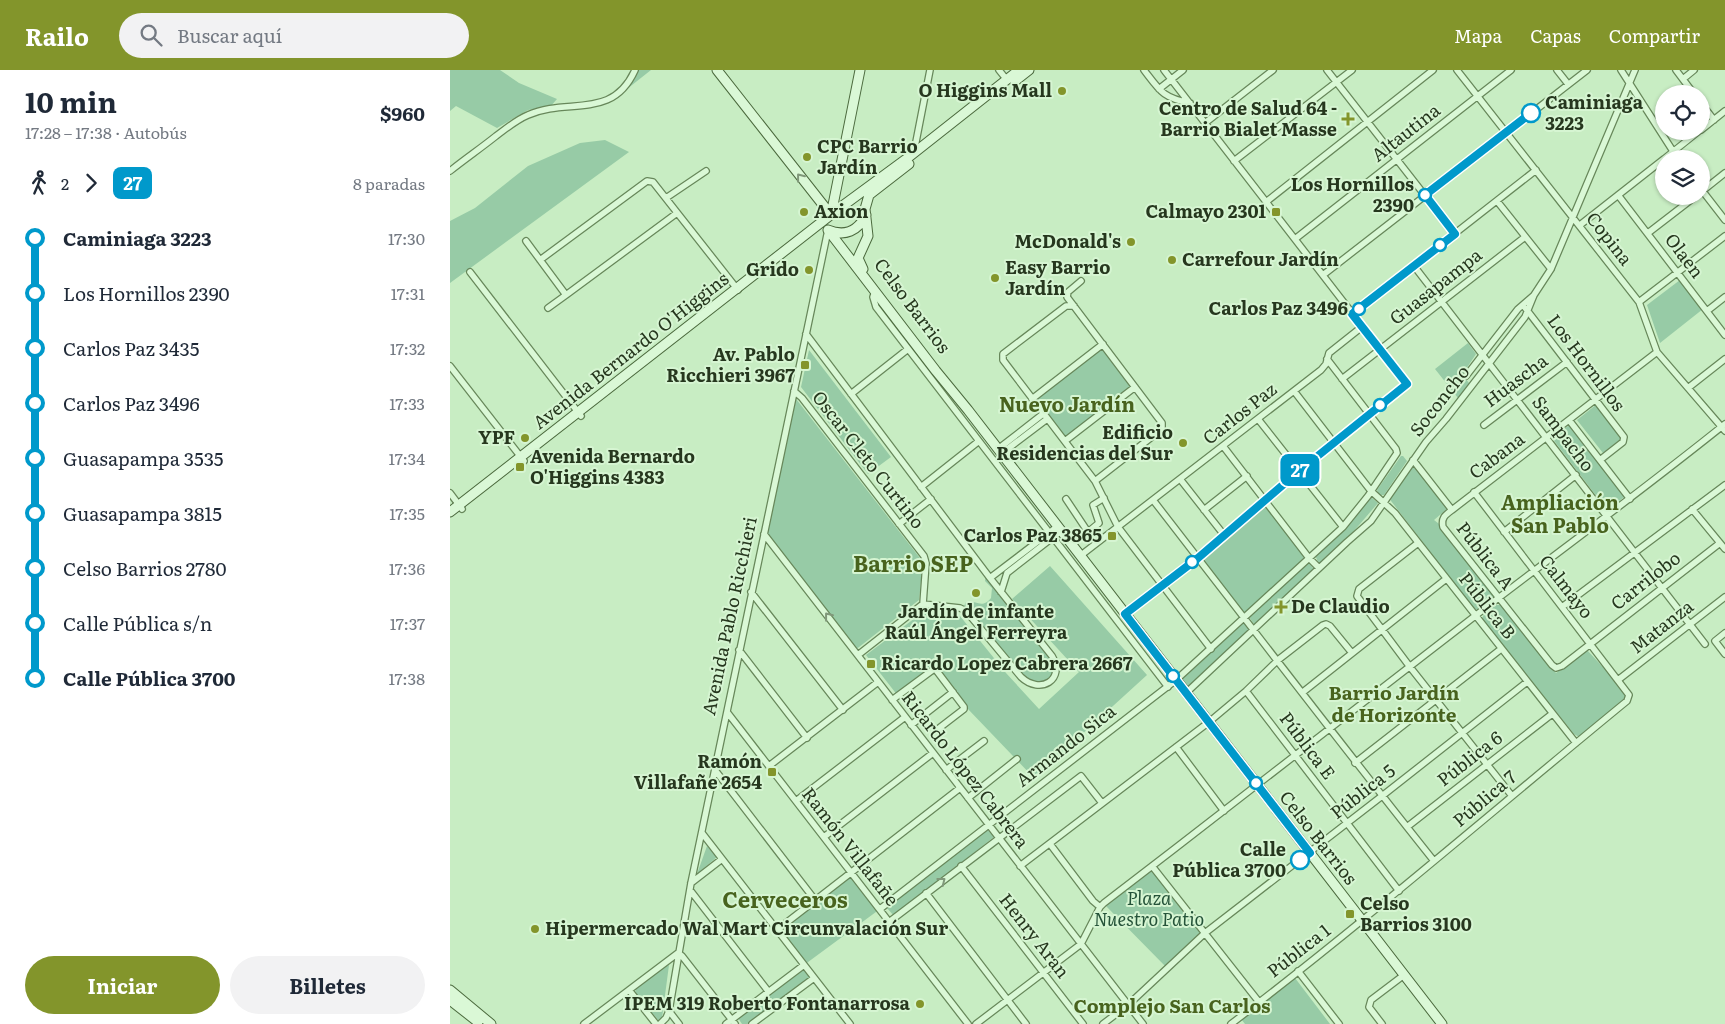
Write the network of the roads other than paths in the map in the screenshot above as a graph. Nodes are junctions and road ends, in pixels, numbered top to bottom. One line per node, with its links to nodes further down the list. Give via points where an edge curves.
1 (635, 70): 49 (street, via 625,87 612,98 595,105 528,114)
2 (717, 70): 64 (main road, one-way to 2)
3 (860, 70): 64 (main road)
4 (930, 70): 43 (street)
5 (999, 70): 25 (street)
6 (1019, 70): 25 (main road, Avenida Bernardo O'Higgins)
7 (1029, 70): 52 (main road)
8 (1144, 70): 30 (street)
9 (1164, 70): 23 (street)
10 (1183, 70): 23 (street)
11 (1273, 70): 36 (street)
12 (1327, 70): 26 (street)
13 (1352, 70): 26 (street)
14 (1433, 70): 37 (street)
15 (1457, 70): 31 (street, Copina)
16 (1511, 70): 31 (street, Altautina)
17 (1557, 70): 27 (street)
18 (1587, 70): 27 (street)
19 (1621, 70): 28 (street)
20 (1635, 70): 28 (street, Soconcho)
21 (1676, 70): 24 (street)
22 (1694, 70): 24 (street)
23 (1171, 79): 30 (street); 32 (street)
24 (1682, 79): 29 (street)
25 (1007, 80): 43 (main road, Avenida Bernardo O'Higgins)
26 (1336, 82): 37 (street); 46 (street)
27 (1568, 84): 39 (street)
28 (1628, 84): 41 (street); 65 (street, Soconcho)
29 (1687, 85)
30 (1159, 89): 32 (street, via 1174,100)
31 (1478, 96): 39 (street, Copina); 44 (street, Altautina)
32 (1190, 103): 36 (street)
33 (1725, 111): 35 (street)
34 (1710, 115): 35 (street)
35 (1714, 120): 38 (street)
36 (1205, 122): 46 (street)
37 (1368, 122): 44 (street); 59 (street)
38 (1710, 123)
39 (1506, 132): 48 (street, Copina); 54 (street)
40 (1688, 140): 42 (street)
41 (1672, 150)
42 (1675, 150)
43 (914, 152): 45 (main road, Avenida Bernardo O'Higgins)
44 (1397, 159): 54 (street); 73 (street, Altautina)
45 (905, 160): 52 (main road, via 898,167); 61 (main road, Avenida Bernardo O'Higgins)
46 (1234, 161): 59 (street)
47 (1655, 166): 55 (street)
48 (1536, 170): 57 (street); 65 (street, Copina)
49 (450, 171)
50 (706, 171): 56 (street)
51 (1725, 173): 53 (street)
52 (897, 174): 62 (main road, via 871,192)
53 (1710, 185)
54 (1425, 195): 70 (street); 82 (street)
55 (1618, 195): 67 (street); 69 (street, Olaen)
56 (666, 198): 63 (street); 77 (street, via 653,182 647,182)
57 (1497, 201): 70 (street); 72 (street)
58 (1710, 201): 66 (street)
59 (1266, 202): 73 (street)
60 (1684, 205): 69 (street)
61 (842, 206): 62 (main road, via 856,202); 64 (main road, Avenida Bernardo O'Higgins)
62 (866, 212): 68 (main road, via 860,225 851,232 841,234); 76 (main road, Celso Barrios, via 868,236)
63 (677, 213): 84 (street); 86 (street)
64 (831, 215): 68 (main road); 84 (main road, Avenida Bernardo O'Higgins)
65 (1574, 218): 67 (street, Copina); 79 (street, Soconcho)
66 (1725, 220)
67 (1580, 225): 90 (street, Copina)
68 (824, 230): 75 (main road, Celso Barrios); 84 (main road, Avenida Bernardo O'Higgins); 98 (street, Avenida Pablo Ricchieri)
69 (1648, 233): 81 (street, Olaen)
70 (1455, 234): 78 (street)
71 (1725, 236): 81 (street)
72 (1526, 237): 79 (street); 89 (street, Guasapampa)
73 (1295, 239): 82 (street)
74 (526, 241): 77 (street)
75 (842, 248): 76 (main road, via 852,252); 85 (main road, Celso Barrios)
76 (861, 250): 120 (main road, Celso Barrios, via 860,264)
77 (540, 260): 86 (street)
78 (1414, 266): 89 (street, Sampacho); 96 (street)
79 (1552, 269): 87 (street, Soconcho)
80 (470, 272): 121 (street)
81 (1678, 272): 90 (street); 94 (street, Olaen)
82 (1323, 275): 96 (street)
83 (1081, 281): 92 (street, via 1067,294)
84 (738, 290): 121 (main road, Avenida Bernardo O'Higgins)
85 (875, 291): 101 (street, via 876,307); 120 (main road, Celso Barrios)
86 (566, 295): 93 (street)
87 (1534, 295): 91 (street); 95 (street, Soconcho)
88 (1725, 296): 94 (street)
89 (1442, 302): 102 (street, Guasapampa); 104 (street, Sampacho)
90 (1639, 302): 103 (street, Copina)
91 (1523, 305): 95 (street, Los Hornillos); 104 (street)
92 (1074, 306): 100 (street); 117 (street, via 1066,306 1002,356)
93 (548, 308)
94 (1707, 311): 99 (street, Olaen)
95 (1528, 312): 107 (street, Soconcho); 108 (street, Los Hornillos)
96 (1352, 314): 97 (street)
97 (1363, 326): 102 (street); 105 (street, Carlos Paz, via 1329,353)
98 (806, 334): 114 (street, Avenida Pablo Ricchieri); 116 (street)
99 (1725, 335)
100 (1103, 344): 112 (street); 117 (street)
101 (908, 349): 116 (street); 129 (street)
102 (1380, 350): 111 (street, Guasapampa); 122 (street, via 1407,384)
103 (1657, 352): 113 (street, Copina); 119 (street, Cabana)
104 (1482, 354): 107 (street, Sampacho); 110 (street)
105 (1327, 359): 111 (street); 115 (street, Carlos Paz, via 1324,367)
106 (1725, 359): 113 (street)
107 (1489, 362): 118 (street, Sampacho); 135 (street, Soconcho)
108 (1567, 362): 118 (street, Huascha); 119 (street, Los Hornillos)
109 (450, 366): 134 (street)
110 (1466, 376)
111 (1342, 379): 122 (street)
112 (1135, 387): 130 (street); 141 (street, via 1162,423 1162,429)
113 (1688, 388): 127 (street, Copina)
114 (794, 391): 161 (street, Oscar Cleto Curtino); 166 (street, Avenida Pablo Ricchieri)
115 (1294, 391): 124 (street, Carlos Paz); 131 (street, Pública B)
116 (851, 394): 143 (street)
117 (1032, 399): 123 (street)
118 (1518, 400): 126 (street, Huascha); 128 (street, Sampacho)
119 (1595, 400): 125 (street, Cabana); 136 (street, Los Hornillos, via 1624,437)
120 (968, 410): 133 (main road, Celso Barrios)
121 (580, 414): 134 (main road, Avenida Bernardo O'Higgins)
122 (1369, 414): 131 (street); 144 (street, Soconcho, via 1396,450 1396,456)
123 (1045, 417): 130 (street); 133 (street)
124 (1258, 419): 132 (street, Carlos Paz); 137 (street)
125 (1570, 420): 128 (street, Cabana); 136 (street, Sampacho)
126 (1484, 425)
127 (1724, 427): 149 (street)
128 (1547, 437): 138 (street, Sampacho); 145 (street, Cabana)
129 (980, 441): 143 (street); 167 (street)
130 (1065, 441): 141 (street)
131 (1334, 442): 137 (street); 144 (street, Pública B)
132 (1223, 446): 139 (street); 140 (street, Carlos Paz)
133 (1000, 451): 164 (main road, Celso Barrios)
134 (523, 459): 154 (main road, Avenida Bernardo O'Higgins)
135 (1413, 460): 153 (street, Soconcho); 156 (street, Pública A)
136 (1600, 460): 149 (street, Sampacho)
137 (1299, 471): 152 (street); 163 (street)
138 (1576, 475): 159 (street, Sampacho); 165 (street)
139 (1247, 476): 152 (street); 155 (street)
140 (1180, 480): 151 (street, Carlos Paz); 155 (street)
141 (1095, 481): 147 (street)
142 (1725, 486): 157 (street)
143 (921, 487): 148 (street)
144 (1371, 491): 153 (street, Pública B); 163 (street, Soconcho)
145 (1474, 492): 156 (street, Cabana); 165 (street, Calmayo)
146 (450, 493): 154 (street)
147 (1104, 498): 150 (street, via 1093,506 1099,523 1088,532); 162 (street)
148 (931, 499): 161 (street); 178 (street)
149 (1630, 499): 159 (street)
150 (1066, 500)
151 (1153, 500): 162 (street, Carlos Paz); 174 (street)
152 (1265, 500): 168 (street); 175 (street)
153 (1383, 501): 169 (street, Pública B); 176 (street, Soconcho, via 1371,521)
154 (461, 507): 158 (main road, Avenida Bernardo O'Higgins); 160 (main road, Avenida Bernardo O'Higgins)
155 (1204, 510): 168 (street)
156 (1452, 510): 185 (street, Pública A, via 1444,516 1443,527)
157 (1692, 510): 170 (street); 172 (street)
158 (450, 512)
159 (1607, 517): 172 (street, Sampacho); 177 (street)
160 (450, 518)
161 (899, 524): 186 (street, Oscar Cleto Curtino, via 926,559)
162 (1118, 527): 173 (street, Carlos Paz); 180 (street)
163 (1343, 527): 175 (street, Soconcho)
164 (1059, 528): 167 (street); 173 (main road, Celso Barrios)
165 (1504, 532): 177 (street, Calmayo)
166 (764, 534): 182 (street, Avenida Pablo Ricchieri); 202 (street, Ricardo López Cabrera, one-way to 166)
167 (1051, 535): 178 (street); 183 (street, via 1007,573); 209 (street)
168 (1224, 535): 174 (street)
169 (1418, 543): 179 (street, Pública B); 193 (street, via 1357,592 1359,600)
170 (1720, 543): 171 (street); 181 (street, Carrilobo)
171 (1725, 549)
172 (1635, 552): 181 (street, Sampacho); 187 (street)
173 (1080, 556): 188 (main road, Celso Barrios)
174 (1198, 558): 180 (street); 190 (street)
175 (1309, 558): 176 (street); 190 (street, Soconcho)
176 (1319, 568): 192 (street, Soconcho)
177 (1534, 571): 185 (street); 187 (street, Calmayo)
178 (990, 578): 183 (street)
179 (1446, 579): 189 (street, Pública B); 193 (street)
180 (1162, 586): 188 (street); 197 (street)
181 (1662, 588): 191 (street, Sampacho); 195 (street, Carrilobo)
182 (751, 592): 199 (street, Avenida Pablo Ricchieri); 217 (street)
183 (1000, 592): 186 (street, via 1055,661 1056,673 1040,686 1027,682 969,613 960,608)
184 (1725, 597): 191 (street, Matanza)
185 (1499, 598): 189 (street); 195 (street, Pública A, via 1556,668)
186 (922, 604): 202 (street)
187 (1562, 607): 195 (street, Calmayo)
188 (1125, 614): 205 (main road, Celso Barrios)
189 (1475, 616): 198 (street, Pública B); 204 (street)
190 (1244, 618): 192 (street); 197 (street, Soconcho)
191 (1690, 624): 196 (street, Sampacho); 206 (street, Matanza)
192 (1254, 630): 203 (street); 213 (street, Soconcho)
193 (1382, 630): 200 (street); 204 (street)
194 (1725, 633): 201 (street, via 1715,641)
195 (1590, 643): 206 (street, Calmayo)
196 (1705, 644)
197 (1211, 649): 205 (street, Soconcho)
198 (1501, 649): 208 (street, Pública B); 215 (street)
199 (740, 650): 218 (street, Avenida Pablo Ricchieri); 226 (street)
200 (1352, 653): 203 (street, via 1326,624); 212 (street)
201 (1725, 654)
202 (858, 655): 207 (street, Ricardo López Cabrera)
203 (1278, 660): 210 (street); 212 (street)
204 (1410, 667): 215 (street); 223 (street)
205 (1176, 680): 209 (street, Armando Sica); 213 (main road, Celso Barrios)
206 (1618, 680): 216 (street, Calmayo, via 1629,695)
207 (878, 682): 214 (street, Ricardo López Cabrera); 217 (street)
208 (1527, 682): 219 (street, Pública B); 225 (street, Pública 5)
209 (1168, 687): 247 (street, Armando Sica)
210 (1246, 691): 221 (street); 231 (street, Pública E)
211 (953, 692): 214 (street, via 934,669); 222 (street); 224 (street, via 964,709)
212 (1303, 692): 223 (street)
213 (1186, 693): 221 (main road, Celso Barrios)
214 (892, 700): 220 (street, Ricardo López Cabrera)
215 (1436, 700): 225 (street); 233 (street)
216 (1628, 701): 228 (street, Pública 7)
217 (842, 710): 226 (street)
218 (727, 712): 235 (street, Ramón Villafañe); 236 (street, Avenida Pablo Ricchieri)
219 (1552, 714): 228 (street, Pública B); 234 (street, Pública 6)
220 (905, 717): 222 (street, Ricardo López Cabrera); 243 (street)
221 (1209, 722): 229 (street); 238 (main road, Celso Barrios)
222 (911, 725): 230 (street, Ricardo López Cabrera)
223 (1329, 728): 231 (street); 233 (street)
224 (938, 729)
225 (1462, 733): 234 (street); 240 (street, Pública 5)
226 (807, 738): 235 (street)
227 (984, 741): 237 (street)
228 (1576, 743): 241 (street, Pública 7)
229 (1176, 748): 244 (street); 245 (street)
230 (933, 753): 237 (street, Ricardo López Cabrera); 250 (street)
231 (1295, 755): 238 (street); 246 (street, Pública E)
232 (1017, 759): 242 (street)
233 (1355, 763): 240 (street)
234 (1488, 764): 241 (street); 248 (street, Pública 6)
235 (769, 766): 243 (street, Ramón Villafañe)
236 (715, 770): 249 (street, Avenida Pablo Ricchieri); 263 (street)
237 (946, 770): 239 (street, Ricardo López Cabrera)
238 (1257, 785): 245 (street); 253 (main road, Celso Barrios)
239 (960, 788): 242 (street, Ricardo López Cabrera); 259 (street)
240 (1382, 796): 246 (street, Pública 5); 248 (street)
241 (1512, 796): 255 (street, Pública 7)
242 (968, 798): 247 (street, Ricardo López Cabrera)
243 (796, 801): 250 (street, Ramón Villafañe)
244 (1102, 803): 251 (street, Armando Sica, via 1081,776); 252 (street)
245 (1224, 811): 258 (street)
246 (1347, 823): 253 (street, Pública 5); 261 (street, Pública E)
247 (989, 825): 251 (street, Ricardo López Cabrera); 265 (street, Armando Sica)
248 (1407, 827): 255 (street)
249 (702, 833): 254 (street); 260 (street, Avenida Pablo Ricchieri)
250 (824, 837): 259 (street, Ramón Villafañe)
251 (998, 837): 256 (street, Armando Sica); 257 (street, Ricardo López Cabrera)
252 (1050, 844): 257 (street); 264 (street)
253 (1310, 853): 266 (main road, Celso Barrios); 269 (street, Pública 5)
254 (722, 859): 260 (street); 268 (street)
255 (1434, 861): 261 (street, Pública 7)
256 (961, 866): 262 (street, Armando Sica, one-way to 256); 274 (street, Henry Aran)
257 (1020, 866): 270 (street, Ricardo López Cabrera)
258 (1152, 866): 264 (street); 269 (street)
259 (851, 872): 263 (street); 265 (street, Ramón Villafañe)
260 (690, 886): 271 (street, Avenida Pablo Ricchieri); 279 (street)
261 (1399, 891): 266 (street, Pública 7)
262 (926, 893): 267 (street, Armando Sica); 281 (street)
263 (815, 900): 268 (street)
264 (1100, 907): 270 (street)
265 (880, 910): 267 (street, Ramón Villafañe)
266 (1362, 921): 273 (street, Pública 1); 275 (main road, Celso Barrios)
267 (889, 922): 295 (street, Ramón Villafañe)
268 (777, 930): 272 (street)
269 (1205, 933): 282 (street); 283 (street, Pública 5)
270 (1080, 944): 274 (street); 283 (street, Ricardo López Cabrera)
271 (678, 954): 278 (street); 284 (street, Avenida Pablo Ricchieri); 285 (street)
272 (804, 965): 276 (street); 279 (street)
273 (1298, 971): 282 (street, Pública 1); 302 (street)
274 (1043, 972): 281 (street); 298 (street, Henry Aran)
275 (1404, 975): 303 (street, via 1368,1004); 304 (main road, Celso Barrios)
276 (814, 978): 293 (street); 294 (street)
277 (450, 990): 288 (main road)
278 (629, 990): 289 (street); 290 (street)
279 (768, 992): 285 (street)
280 (450, 1000): 287 (main road)
281 (1007, 1000): 296 (street); 297 (street)
282 (1259, 1002): 286 (street, Pública 1)
283 (1128, 1005): 299 (street, Pública 5); 300 (street, Ricardo López Cabrera)
284 (669, 1011): 290 (street); 291 (street)
285 (733, 1022): 292 (street)
286 (1238, 1022): 301 (street, Pública 1)
287 (481, 1024)
288 (491, 1024)
289 (584, 1024)
290 (658, 1024)
291 (679, 1024)
292 (726, 1024)
293 (752, 1024)
294 (850, 1024)
295 (968, 1024)
296 (976, 1024)
297 (1026, 1024)
298 (1083, 1024)
299 (1103, 1024)
300 (1142, 1024)
301 (1231, 1024)
302 (1339, 1024)
303 (1382, 1024)
304 (1442, 1024)

